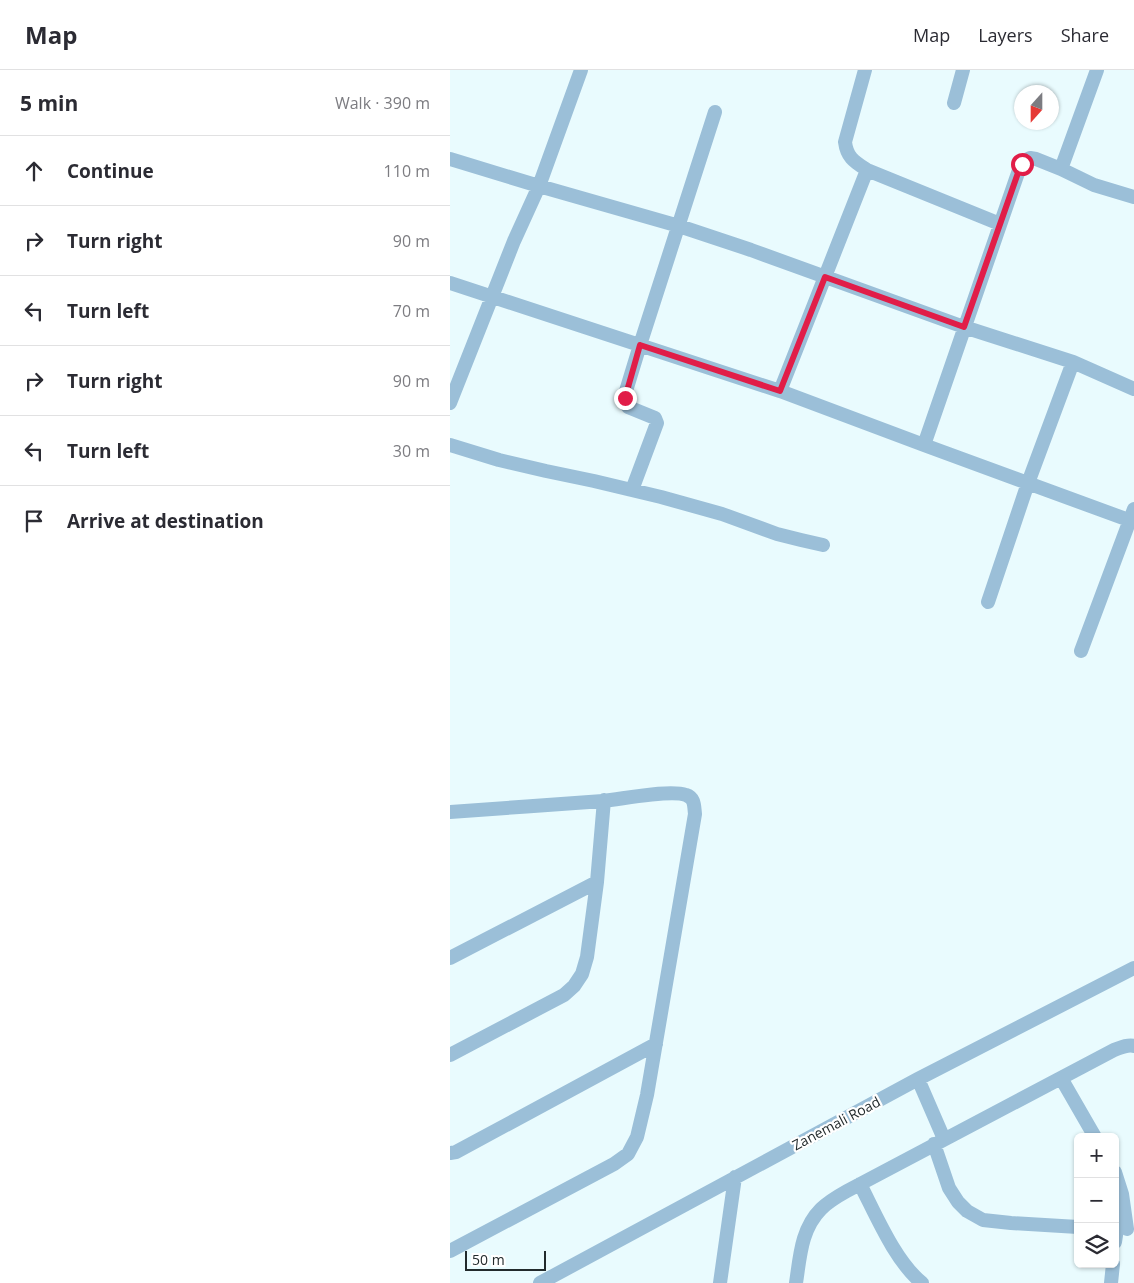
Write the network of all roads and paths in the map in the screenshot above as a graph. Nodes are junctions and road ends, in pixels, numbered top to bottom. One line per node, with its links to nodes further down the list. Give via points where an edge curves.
1 (582, 70): 10 (street)
2 (865, 70): 9 (street, via 845,142 846,152)
3 (964, 70): 5 (street)
4 (1097, 70): 8 (street)
5 (954, 103)
6 (715, 112): 13 (street)
7 (450, 159): 10 (street)
8 (1061, 169): 11 (street, via 1094,185); 12 (street, via 1036,159 1026,160 1019,170)
9 (867, 170): 12 (street); 14 (street)
10 (538, 186): 13 (street); 16 (street)
11 (1134, 197)
12 (1000, 224): 17 (street)
13 (679, 226): 14 (street); 18 (street)
14 (825, 277): 17 (street); 21 (street)
15 (450, 283): 16 (street)
16 (492, 297): 18 (street); 22 (street)
17 (964, 327): 19 (street); 24 (street)
18 (640, 345): 21 (street); 26 (street, via 625,402 628,407 655,418 657,423)
19 (1073, 362): 20 (street); 25 (street)
20 (1134, 389)
21 (780, 391): 24 (street)
22 (450, 403)
23 (450, 445): 26 (street)
24 (924, 445): 25 (street)
25 (1028, 483): 27 (street); 29 (street)
26 (632, 490): 28 (street)
27 (1132, 517): 30 (street)
28 (823, 545)
29 (988, 602)
30 (1081, 651)
31 (604, 800): 32 (street); 33 (street); 36 (street, via 680,793 689,795 694,802 695,814)
32 (450, 812)
33 (597, 882): 34 (street); 38 (street, via 587,957 574,986 564,995)
34 (450, 958)
35 (1134, 968): 40 (street, Zanemali Road)
36 (656, 1044): 43 (street); 49 (street, via 637,1137 628,1154)
37 (1134, 1046): 39 (street, via 1114,1050)
38 (450, 1055)
39 (1062, 1078): 41 (street); 42 (street)
40 (918, 1079): 42 (street); 44 (street, Zanemali Road)
41 (1093, 1133)
42 (939, 1142): 46 (street); 47 (street, via 949,1188 967,1211 983,1220)
43 (450, 1153)
44 (735, 1178): 51 (street, Zanemali Road); 52 (street)
45 (1117, 1178): 48 (street, via 1122,1194)
46 (860, 1184): 53 (street, via 822,1208 810,1221 804,1235); 54 (street, via 896,1252 912,1275)
47 (1074, 1227)
48 (1122, 1232)
49 (450, 1251)
50 (1113, 1268): 55 (street)
51 (540, 1283)
52 (720, 1283)
53 (796, 1283)
54 (922, 1283)
55 (1111, 1283)

